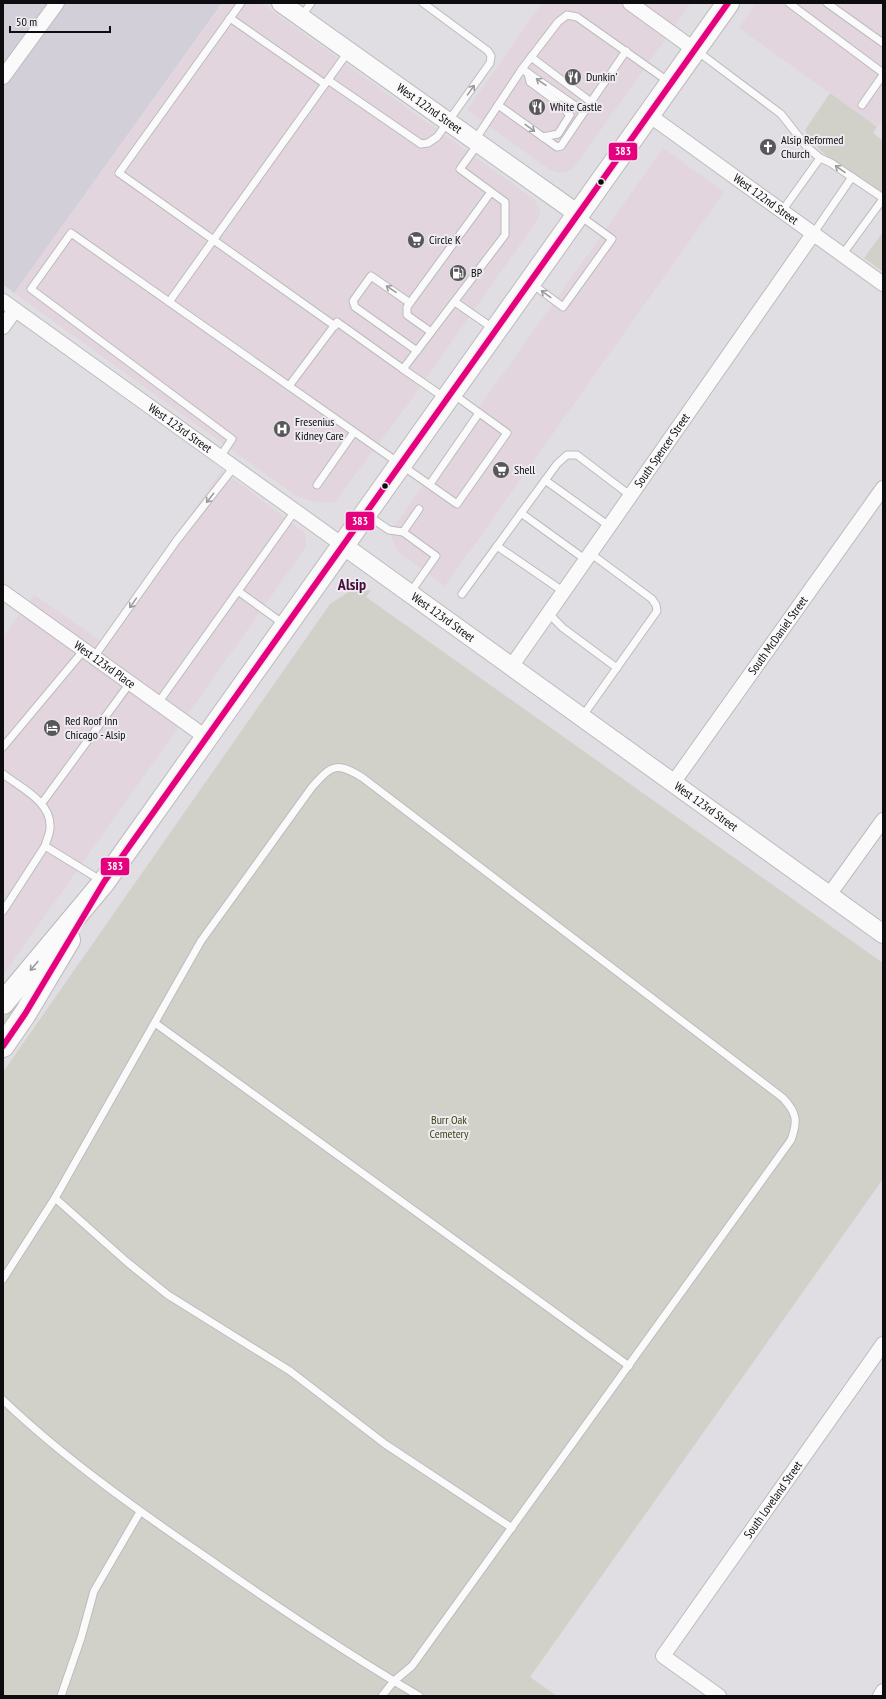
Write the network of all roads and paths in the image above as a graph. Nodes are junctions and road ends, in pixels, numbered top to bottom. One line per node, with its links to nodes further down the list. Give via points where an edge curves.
1 (57, 3): 18 (street)
2 (241, 3): 10 (lane)
3 (281, 3): 9 (street, West 122nd Street)
4 (423, 3): 26 (lane, one-way to 4, via 490,63 491,56 488,51)
5 (630, 3): 12 (street)
6 (728, 3): 12 (main road)
7 (789, 3): 17 (lane)
8 (827, 3): 11 (lane)
9 (306, 10): 13 (street, West 122nd Street)
10 (230, 18): 19 (lane); 36 (lane, via 120,173)
11 (883, 43)
12 (695, 50): 20 (main road); 29 (lane, via 782,114 807,147)
13 (348, 51): 19 (lane); 26 (street, West 122nd Street)
14 (626, 52): 15 (lane, via 577,17 567,14); 20 (lane); 21 (lane)
15 (531, 57): 16 (lane); 21 (lane)
16 (525, 71): 22 (lane); 24 (lane, one-way to 16); 27 (lane, via 530,82 570,115 558,134)
17 (883, 74): 23 (lane)
18 (3, 77)
19 (326, 82): 26 (lane, via 421,144 437,137); 36 (lane)
20 (671, 83): 25 (main road)
21 (591, 102): 24 (lane)
22 (498, 105): 27 (lane, one-way to 27); 28 (lane)
23 (862, 105)
24 (584, 112): 27 (lane, via 561,146 554,145)
25 (648, 115): 33 (street, West 122nd Street); 34 (main road)
26 (448, 122): 28 (street, West 122nd Street)
27 (543, 137)
28 (476, 142): 31 (lane, via 460,169); 34 (street, West 122nd Street)
29 (820, 158): 30 (lane, one-way to 29, via 831,162); 33 (lane)
30 (852, 177): 32 (lane); 35 (lane)
31 (491, 192): 42 (lane, via 506,202 505,234); 43 (lane)
32 (883, 199): 37 (lane)
33 (782, 211): 35 (street, West 122nd Street)
34 (578, 214): 38 (main road); 38 (lane, one-way to 38, via 612,239 563,307)
35 (813, 234): 37 (street, West 122nd Street); 62 (street, South Spencer Street)
36 (213, 240): 41 (lane); 45 (lane)
37 (842, 255): 39 (street, West 122nd Street)
38 (530, 282): 47 (main road)
39 (883, 284)
40 (3, 301): 44 (street, West 123rd Street)
41 (169, 302): 51 (lane); 55 (lane, via 71,233 31,289 232,439)
42 (455, 302): 47 (lane); 48 (lane)
43 (410, 303): 48 (lane, via 407,315); 49 (lane, one-way to 49, via 371,276 353,301 355,307)
44 (15, 310): 46 (street); 55 (street, West 123rd Street)
45 (334, 326): 50 (lane, via 337,322); 51 (lane)
46 (3, 327)
47 (496, 330): 52 (main road)
48 (431, 332): 49 (lane)
49 (417, 351): 50 (lane)
50 (404, 369): 52 (lane)
51 (290, 386): 54 (lane)
52 (449, 396): 53 (lane); 56 (main road)
53 (479, 413): 60 (lane); 60 (lane, via 507,433 457,504)
54 (354, 432): 56 (lane); 59 (lane)
55 (220, 457): 57 (street, West 123rd Street)
56 (401, 464): 60 (lane); 66 (main road)
57 (234, 467): 64 (street, West 123rd Street); 79 (lane, one-way to 79)
58 (545, 480): 62 (lane, via 557,464 572,454 577,455); 65 (lane); 67 (lane)
59 (317, 484)
60 (430, 484)
61 (883, 488): 88 (street, South McDaniel Street)
62 (631, 496): 67 (street, South Spencer Street)
63 (419, 510): 68 (lane)
64 (295, 511): 69 (street, West 123rd Street); 72 (lane)
65 (521, 513): 70 (lane); 71 (lane)
66 (366, 515): 68 (lane, via 389,530); 69 (main road)
67 (609, 526): 71 (street, South Spencer Street)
68 (403, 532): 75 (lane, via 436,556)
69 (344, 546): 75 (street, West 123rd Street); 78 (main road)
70 (498, 546): 74 (lane); 76 (lane)
71 (588, 557): 74 (street, South Spencer Street); 81 (lane, via 652,599 656,605 653,618)
72 (238, 591): 78 (lane); 83 (lane)
73 (3, 592): 79 (street, West 123rd Place)
74 (564, 592): 77 (street, South Spencer Street)
75 (410, 594): 80 (street, West 123rd Street)
76 (462, 594)
77 (549, 614): 80 (street, South Spencer Street); 81 (lane, via 563,628)
78 (286, 626): 85 (main road)
79 (89, 654): 82 (street, West 123rd Place); 86 (lane)
80 (511, 667): 84 (street, West 123rd Street)
81 (618, 668): 84 (lane)
82 (130, 683): 83 (street, West 123rd Place); 89 (lane)
83 (158, 703): 85 (street, West 123rd Place)
84 (582, 718): 88 (street, West 123rd Street)
85 (207, 738): 92 (main road)
86 (3, 747)
87 (3, 774): 89 (lane)
88 (673, 783): 93 (street, West 123rd Street)
89 (42, 803): 91 (lane, via 47,811 50,828)
90 (883, 820): 93 (street)
91 (45, 846): 92 (lane); 94 (lane)
92 (104, 882): 96 (main road, one-way to 96); 98 (main road)
93 (829, 895): 95 (street, West 123rd Street)
94 (3, 911)
95 (883, 934)
96 (3, 1003)
97 (155, 1023): 99 (lane); 102 (lane); 102 (lane, via 201,940 312,787 329,770 341,766 363,778 777,1094 793,1109 796,1118 791,1140)
98 (3, 1046)
99 (55, 1198): 100 (lane); 105 (lane, via 168,1295 290,1371 386,1444)
100 (3, 1279)
101 (883, 1344): 111 (street, South Loveland Street, via 664,1656)
102 (629, 1366): 105 (lane)
103 (3, 1400): 104 (lane, via 59,1450)
104 (140, 1512): 106 (lane, via 258,1593); 108 (lane, via 94,1591)
105 (512, 1528): 106 (lane, via 412,1666)
106 (394, 1681): 109 (lane); 110 (lane)
107 (883, 1691): 112 (street)
108 (61, 1696)
109 (382, 1696)
110 (419, 1696)
111 (719, 1696)
112 (880, 1696)

